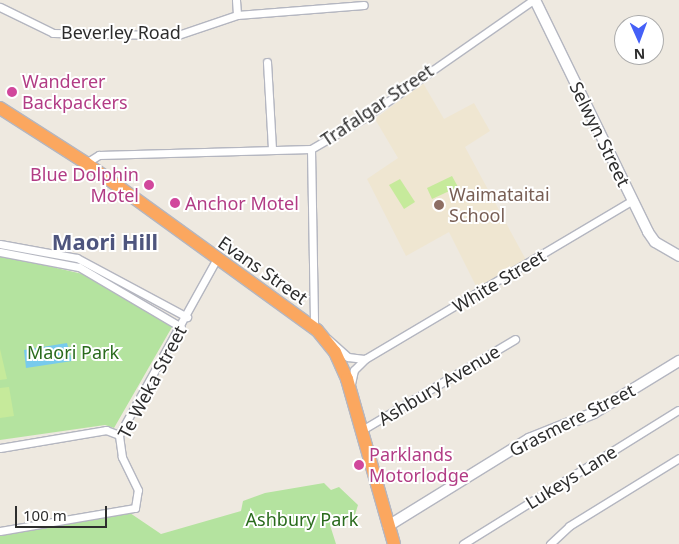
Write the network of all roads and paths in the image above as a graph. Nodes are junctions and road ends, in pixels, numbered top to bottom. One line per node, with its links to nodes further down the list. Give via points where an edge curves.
1 (236, 0): 5 (street)
2 (534, 0): 9 (street, Trafalgar Street, via 364,118); 11 (street, Selwyn Street)
3 (364, 5): 5 (street, Beverley Road)
4 (0, 7): 5 (street, Beverley Road, via 53,33 98,35 178,35)
5 (237, 15)
6 (267, 62): 8 (street)
7 (0, 108): 10 (highway, Evans Street)
8 (272, 149): 9 (street, Trafalgar Street); 10 (street, Trafalgar Street, via 99,155)
9 (311, 149): 18 (street)
10 (86, 163): 15 (highway, Evans Street)
11 (633, 200): 14 (street, Selwyn Street, via 655,242); 21 (street, White Street)
12 (0, 244): 16 (street, via 78,258)
13 (0, 252): 17 (street, via 79,267)
14 (679, 256)
15 (217, 258): 16 (street, Te Weka Street); 18 (highway, Evans Street)
16 (186, 317): 17 (street, Te Weka Street)
17 (181, 327): 26 (street, Te Weka Street)
18 (314, 327): 19 (highway, Evans Street)
19 (323, 337): 21 (street, via 338,344 348,357); 23 (highway, Evans Street, via 337,356)
20 (515, 340): 25 (street, Ashbury Avenue)
21 (365, 360): 23 (street, White Street, via 354,370)
22 (679, 361): 29 (street, Grasmere Street, via 594,413 529,439)
23 (350, 389): 25 (highway, Evans Street)
24 (678, 410): 32 (street, Lukeys Lane)
25 (362, 430): 29 (highway, Evans Street)
26 (119, 435): 27 (street, via 106,430); 30 (street, Te Weka Street, via 122,457 138,490 134,508)
27 (0, 448)
28 (679, 458): 33 (street, via 569,526)
29 (388, 526): 31 (highway, Evans Street)
30 (0, 531)
31 (394, 544)
32 (463, 544)
33 (550, 544)

